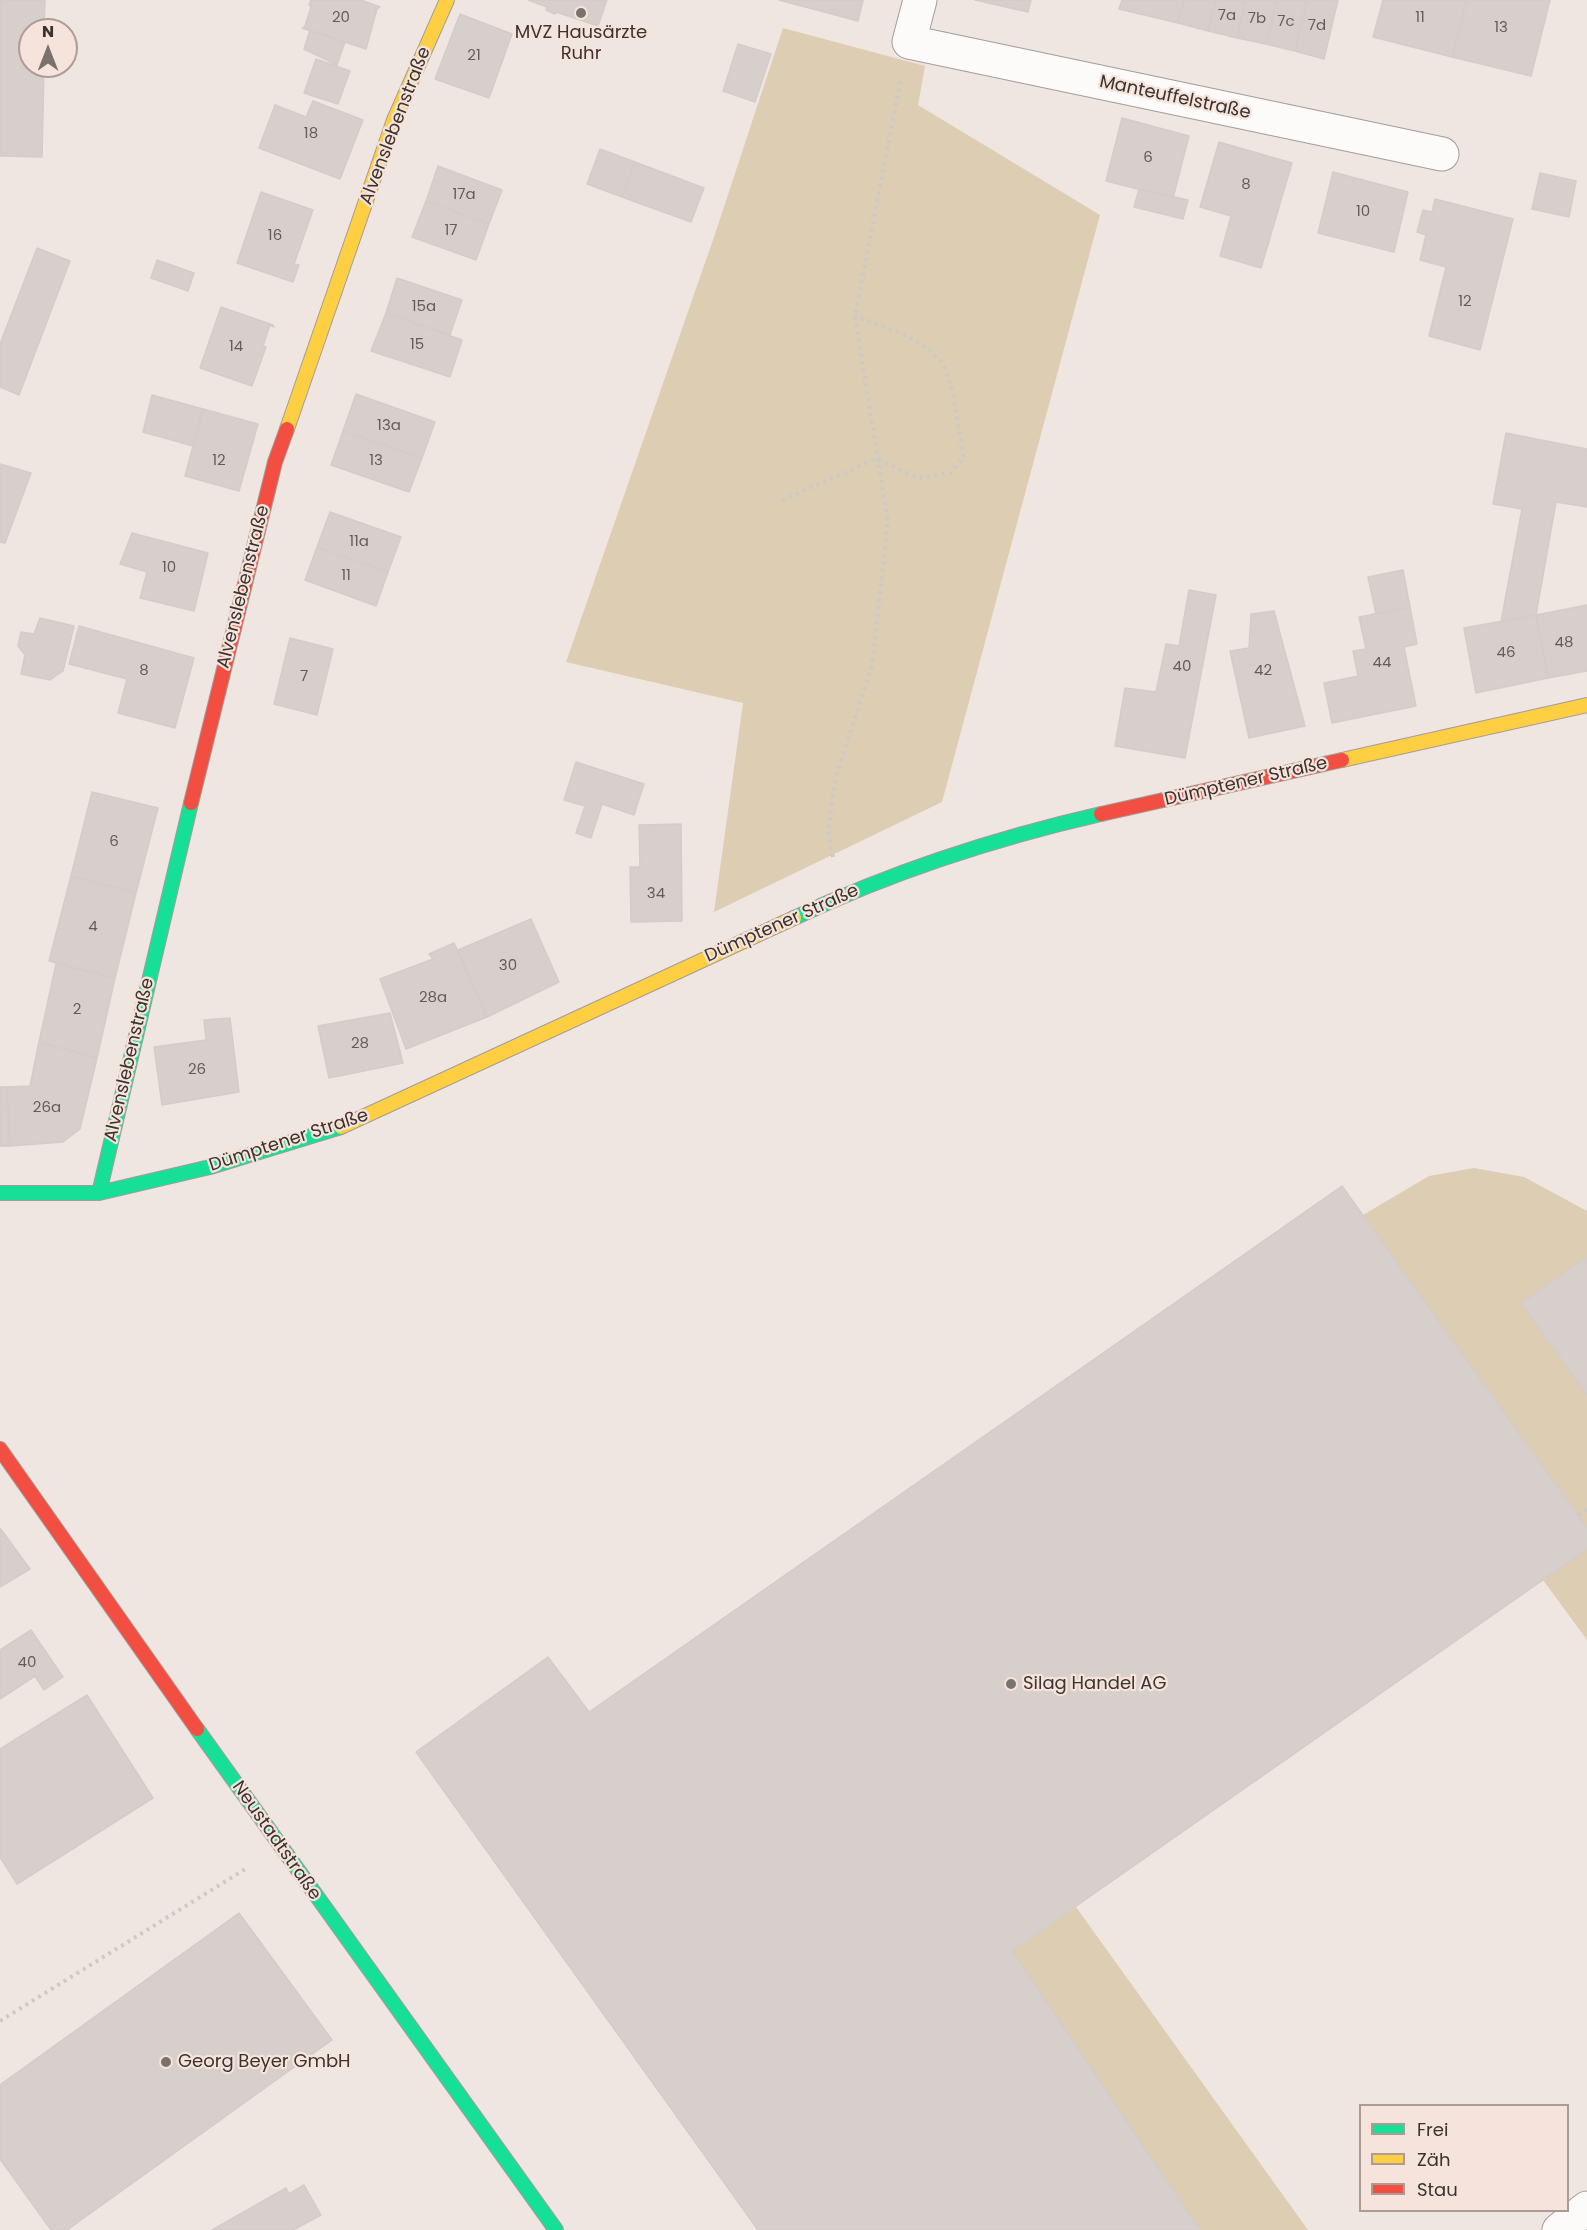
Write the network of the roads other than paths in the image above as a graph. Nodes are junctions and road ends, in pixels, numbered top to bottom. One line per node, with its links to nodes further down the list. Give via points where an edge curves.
1 (447, 0): 5 (street, Alvenslebenstraße, via 394,120 275,462)
2 (920, 0): 3 (street, Manteuffelstraße, via 909,42)
3 (1442, 154)
4 (1587, 705): 5 (street, Dümptener Straße, via 1018,833 840,896 353,1123 210,1167)
5 (99, 1193): 6 (street, Dümptener Straße)
6 (15, 1194): 7 (street)
7 (0, 1208)
8 (0, 1449): 10 (street, Neustadtstraße)
9 (1587, 2208): 11 (street)
10 (556, 2230)
11 (1559, 2230)

